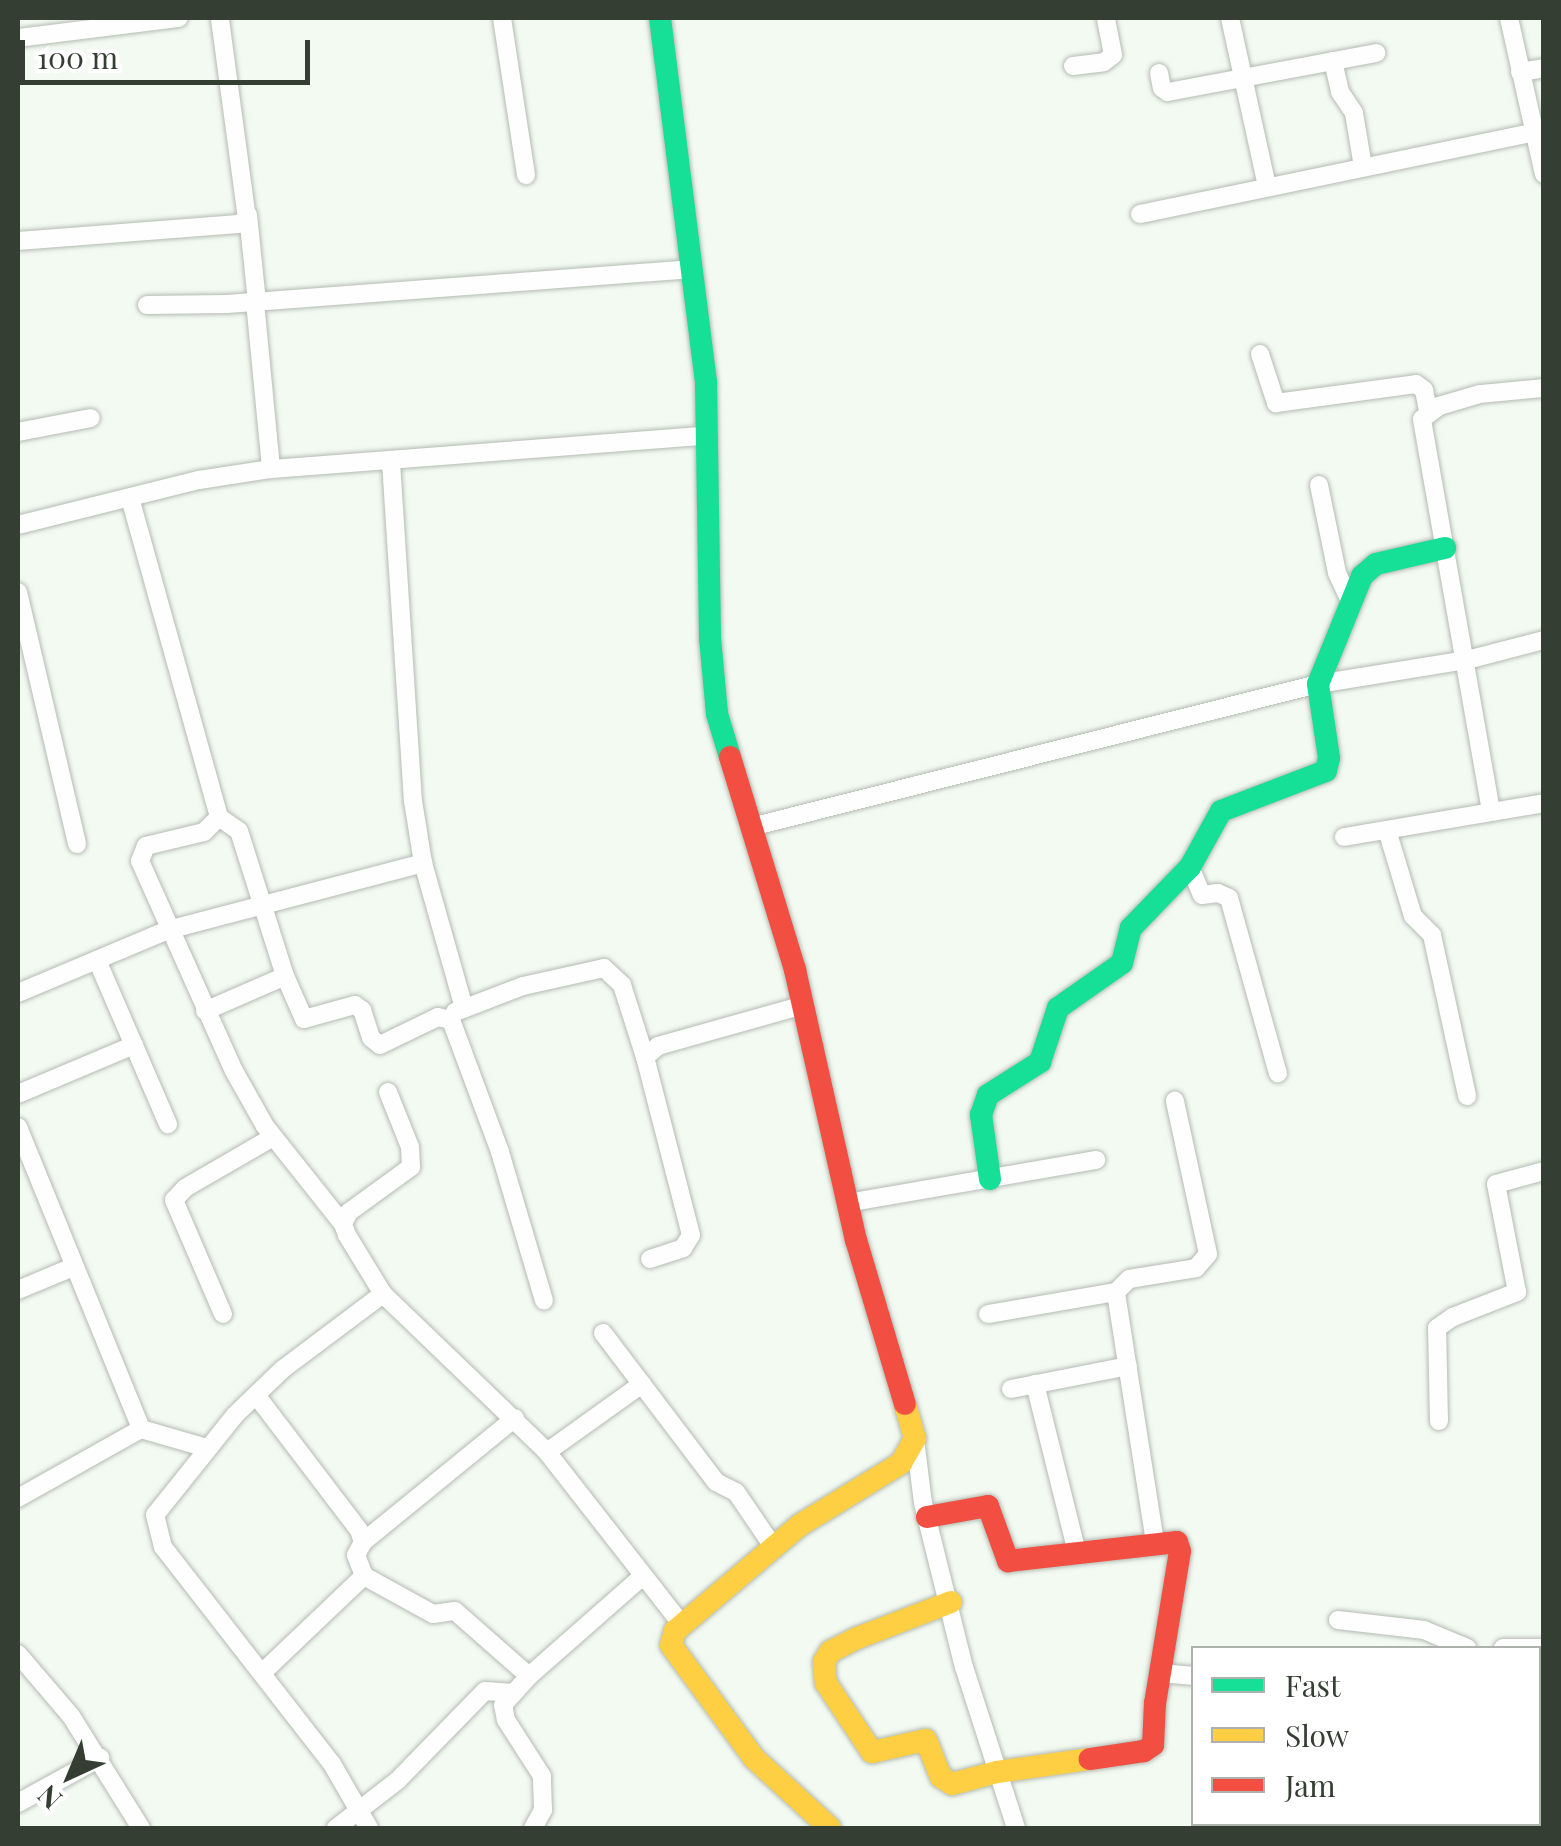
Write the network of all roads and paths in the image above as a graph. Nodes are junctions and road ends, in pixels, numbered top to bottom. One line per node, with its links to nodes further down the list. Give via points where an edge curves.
1 (179, 18): 8 (street)
2 (220, 18): 22 (street)
3 (502, 18): 19 (street)
4 (660, 18): 24 (street)
5 (1106, 18): 11 (street, via 1110,59)
6 (1230, 18): 15 (street)
7 (1510, 18): 13 (street)
8 (18, 38)
9 (1376, 53): 10 (street)
10 (1333, 61): 15 (street); 17 (street, via 1340,92 1354,113)
11 (1073, 66)
12 (1544, 68): 13 (street)
13 (1520, 72): 16 (street)
14 (1158, 73): 15 (street, via 1168,92)
15 (1242, 78): 20 (street)
16 (1531, 132): 17 (street); 18 (street)
17 (1363, 167): 20 (street)
18 (1543, 173)
19 (526, 175)
20 (1267, 186): 21 (street)
21 (1140, 214)
22 (248, 215): 23 (street, via 238,224); 25 (street)
23 (18, 240)
24 (694, 269): 25 (street); 32 (street)
25 (256, 302): 26 (street); 34 (street)
26 (147, 305)
27 (1260, 354): 29 (street, via 1276,403 1416,384)
28 (1544, 388): 29 (street, via 1480,394)
29 (1428, 411): 38 (street, via 1422,429)
30 (92, 418): 31 (street)
31 (18, 432)
32 (708, 435): 33 (street); 47 (street, via 717,714)
33 (392, 462): 34 (street); 51 (street, via 402,695)
34 (271, 469): 36 (street)
35 (1318, 485): 40 (street, via 1337,574)
36 (130, 498): 37 (street); 46 (street)
37 (18, 525)
38 (1445, 548): 40 (street, via 1376,564 1362,576); 42 (street)
39 (18, 592): 50 (street)
40 (1352, 603): 43 (street)
41 (1544, 640): 42 (street)
42 (1467, 660): 43 (street); 45 (street)
43 (1318, 684): 47 (street); 52 (street, via 1326,771 1221,810)
44 (1544, 802): 45 (street)
45 (1491, 811): 48 (street)
46 (219, 817): 53 (street, via 238,831); 54 (street, via 204,832 140,853)
47 (752, 827): 58 (street)
48 (1387, 830): 49 (street); 67 (street, via 1412,916 1432,934)
49 (1344, 837)
50 (77, 844)
51 (423, 863): 53 (street); 59 (street)
52 (1190, 867): 64 (street, via 1202,895 1224,894 1232,906); 74 (street, via 1131,928 1122,963 1058,1008 1040,1062 988,1095 981,1115)
53 (260, 903): 54 (street); 56 (street)
54 (168, 930): 55 (street); 60 (street)
55 (97, 960): 57 (street); 62 (street)
56 (285, 976): 60 (street); 61 (street, via 304,1019 355,1005 380,1045)
57 (18, 993)
58 (804, 1005): 63 (street, via 658,1046); 75 (street)
59 (464, 1008): 61 (street); 63 (street, via 604,968 622,985)
60 (205, 1010): 71 (street)
61 (445, 1016): 82 (street, via 484,1106)
62 (134, 1045): 66 (street); 69 (street)
63 (645, 1058): 77 (street, via 691,1236 683,1248)
64 (1278, 1073)
65 (388, 1092): 76 (street, via 410,1147 411,1168 349,1212)
66 (18, 1094)
67 (1467, 1096)
68 (1175, 1101): 80 (street, via 1208,1254 1196,1268 1129,1279)
69 (168, 1124)
70 (18, 1127): 78 (street)
71 (273, 1137): 76 (street); 83 (street, via 174,1200)
72 (1096, 1160): 74 (street)
73 (1544, 1171): 92 (street, via 1496,1184 1517,1292 1437,1328)
74 (990, 1179): 75 (street)
75 (847, 1204): 94 (street)
76 (343, 1224): 81 (street)
77 (650, 1259)
78 (74, 1266): 79 (street); 93 (street)
79 (18, 1290)
80 (1116, 1292): 84 (street); 86 (street)
81 (383, 1294): 90 (street); 91 (street)
82 (544, 1302)
83 (223, 1314)
84 (988, 1314)
85 (603, 1333): 87 (street)
86 (1128, 1366): 88 (street); 100 (street)
87 (642, 1384): 96 (street); 101 (street, via 716,1482 736,1492)
88 (1035, 1384): 89 (street); 102 (street)
89 (1011, 1389)
90 (256, 1394): 95 (street); 99 (street)
91 (515, 1418): 96 (street); 99 (street)
92 (1439, 1421)
93 (141, 1429): 95 (street); 97 (street)
94 (916, 1439): 98 (street); 101 (street, via 902,1463)
95 (207, 1448): 110 (street, via 162,1503 155,1530)
96 (547, 1452): 104 (street)
97 (18, 1498)
98 (927, 1517): 102 (street, via 988,1506 1008,1561); 105 (street)
99 (362, 1542): 103 (street, via 356,1555)
100 (1156, 1542): 102 (street); 111 (street, via 1180,1546)
101 (772, 1545): 107 (street)
102 (1077, 1552)
103 (364, 1576): 110 (street); 112 (street, via 434,1614 456,1611)
104 (643, 1576): 107 (street); 112 (street)
105 (951, 1602): 116 (street); 116 (street, via 830,1652 822,1672 872,1752 926,1740 947,1783)
106 (1338, 1620): 108 (street, via 1424,1630)
107 (682, 1624): 122 (street, via 671,1644 675,1656 754,1758)
108 (1462, 1646)
109 (18, 1654): 115 (street)
110 (262, 1673): 118 (street, via 332,1764)
111 (1161, 1673): 113 (street); 116 (street, via 1156,1737 1144,1751)
112 (528, 1676): 114 (street)
113 (1191, 1676)
114 (511, 1693): 118 (street, via 484,1691); 121 (street, via 506,1720 546,1793)
115 (100, 1758): 117 (street); 119 (street)
116 (997, 1772): 123 (street)
117 (18, 1802)
118 (364, 1821): 120 (street)
119 (142, 1828)
120 (336, 1828)
121 (533, 1828)
122 (830, 1828)
123 (1016, 1828)

